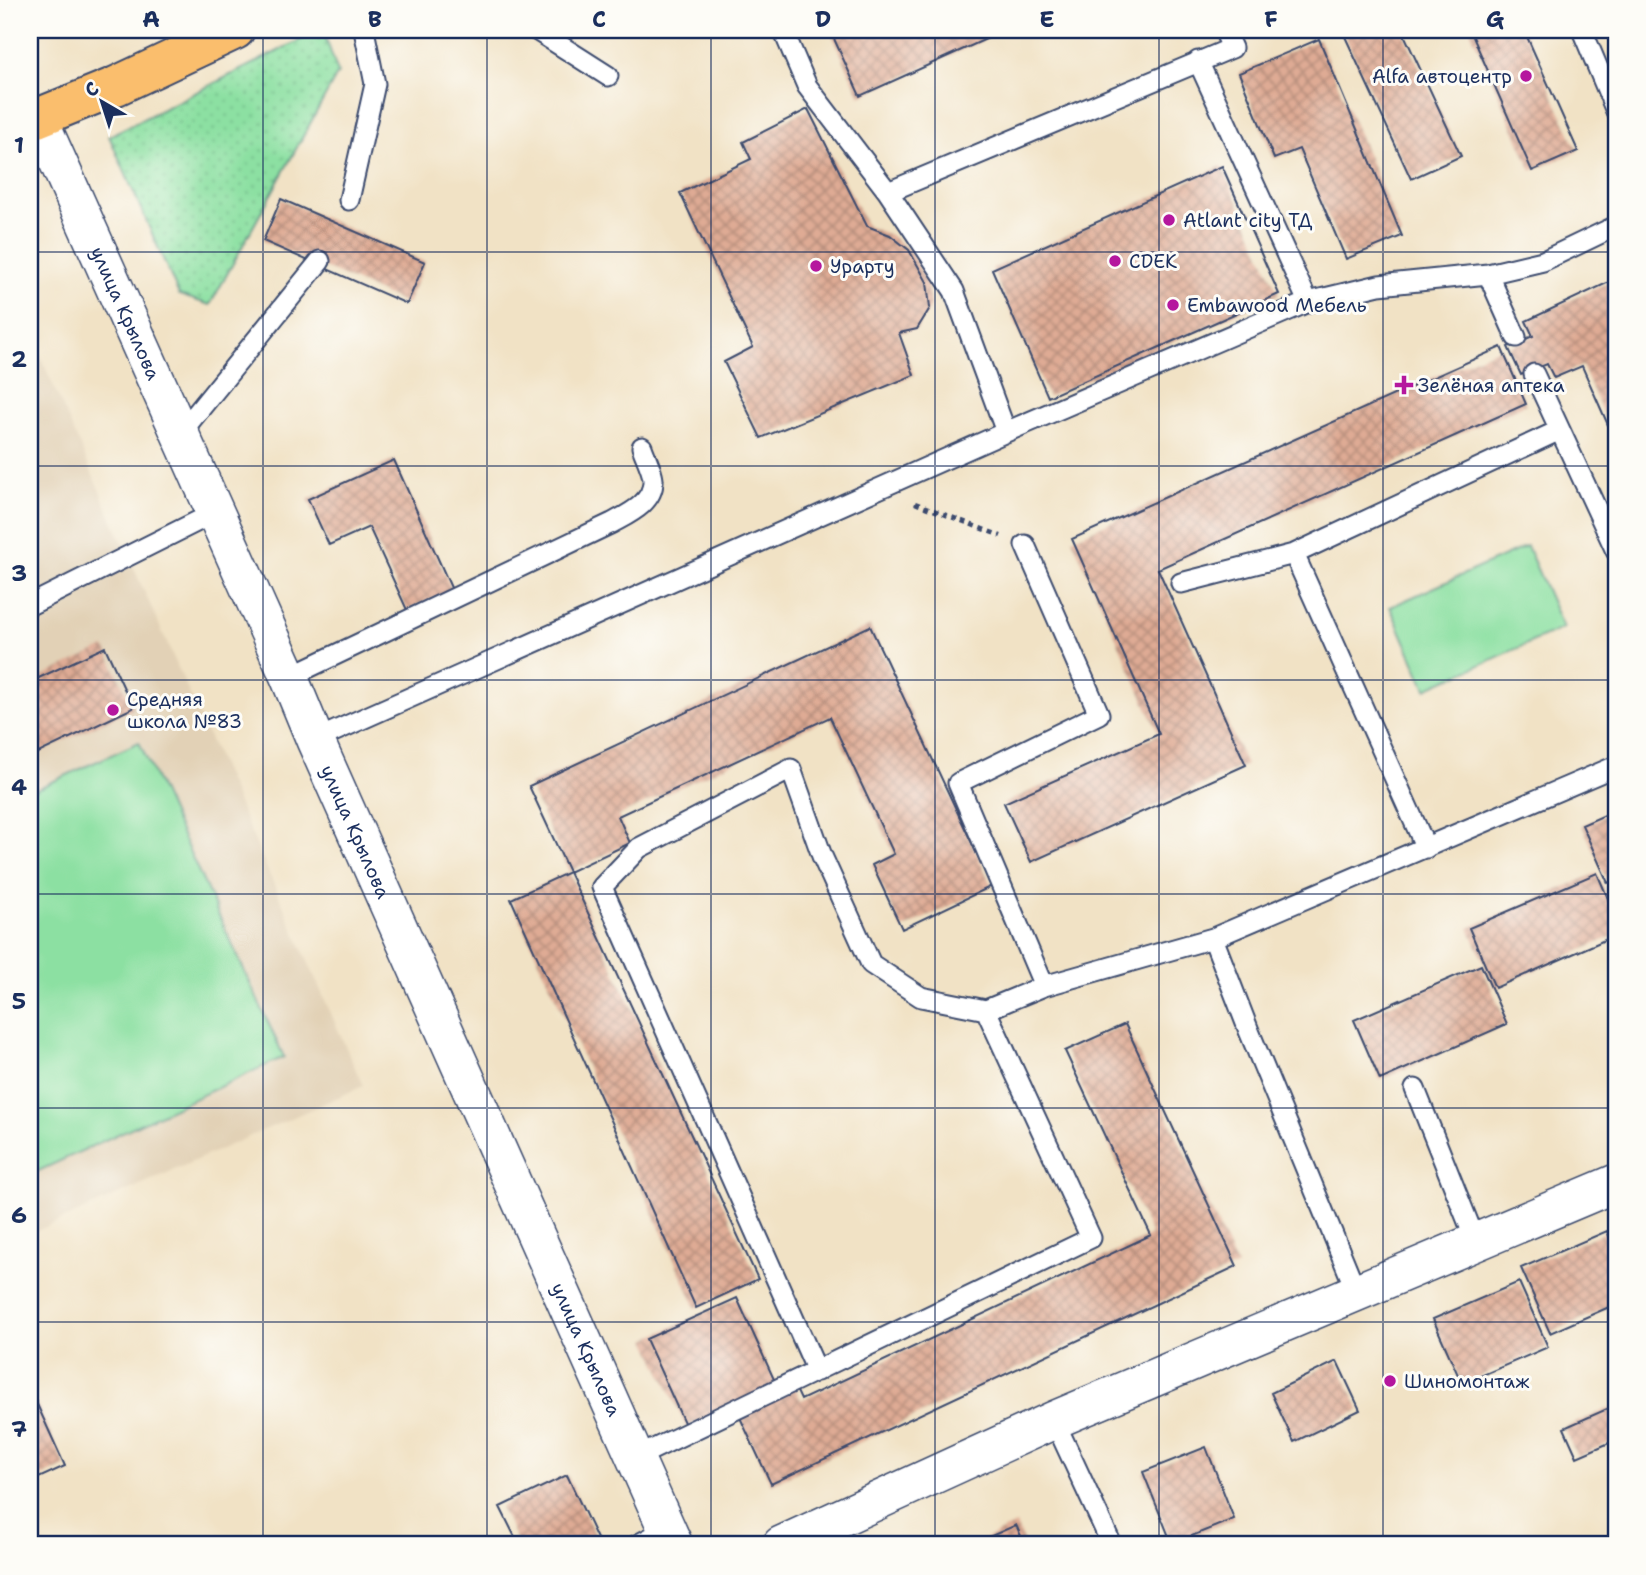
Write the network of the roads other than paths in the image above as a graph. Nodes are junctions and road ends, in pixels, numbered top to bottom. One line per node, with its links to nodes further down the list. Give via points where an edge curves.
1 (235, 30): 10 (main road)
2 (364, 30): 12 (lane, via 375,84)
3 (536, 30): 8 (lane)
4 (783, 30): 11 (lane, via 807,86)
5 (1224, 30): 7 (lane, via 1232,48)
6 (1582, 30): 9 (lane)
7 (1198, 61): 11 (lane); 16 (lane)
8 (608, 76)
9 (1616, 111)
10 (34, 119): 21 (street, улица Крылова)
11 (888, 192): 20 (lane, via 954,292)
12 (349, 200)
13 (1616, 226): 15 (lane, via 1543,261)
14 (320, 261): 21 (lane)
15 (1488, 274): 16 (lane, via 1379,285); 17 (lane)
16 (1308, 302): 20 (lane)
17 (1516, 337)
18 (1534, 374): 19 (lane)
19 (1560, 430): 25 (lane); 26 (lane)
20 (1006, 432): 30 (lane)
21 (179, 435): 23 (street, улица Крылова)
22 (642, 447): 29 (lane, via 653,480 650,496 639,508)
23 (214, 513): 28 (lane); 29 (street, улица Крылова)
24 (1025, 545): 34 (lane, via 1099,714 958,783)
25 (1616, 551)
26 (1294, 554): 27 (lane); 32 (lane)
27 (1181, 583)
28 (30, 606)
29 (289, 677): 30 (street, улица Крылова)
30 (315, 740): 42 (street, улица Крылова)
31 (1616, 766): 32 (lane)
32 (1426, 848): 33 (lane)
33 (1213, 939): 34 (lane); 39 (lane)
34 (1044, 986): 35 (lane)
35 (986, 1010): 40 (lane, via 1091,1238); 40 (lane, via 921,997 871,964 822,856 791,769 639,848 602,887)
36 (1415, 1089): 38 (lane)
37 (1616, 1183): 38 (street)
38 (1476, 1242): 39 (street)
39 (1357, 1293): 41 (street)
40 (817, 1371): 42 (lane)
41 (1054, 1420): 44 (street); 45 (lane)
42 (635, 1458): 43 (street, улица Крылова)
43 (659, 1540)
44 (780, 1545)
45 (1112, 1545)

